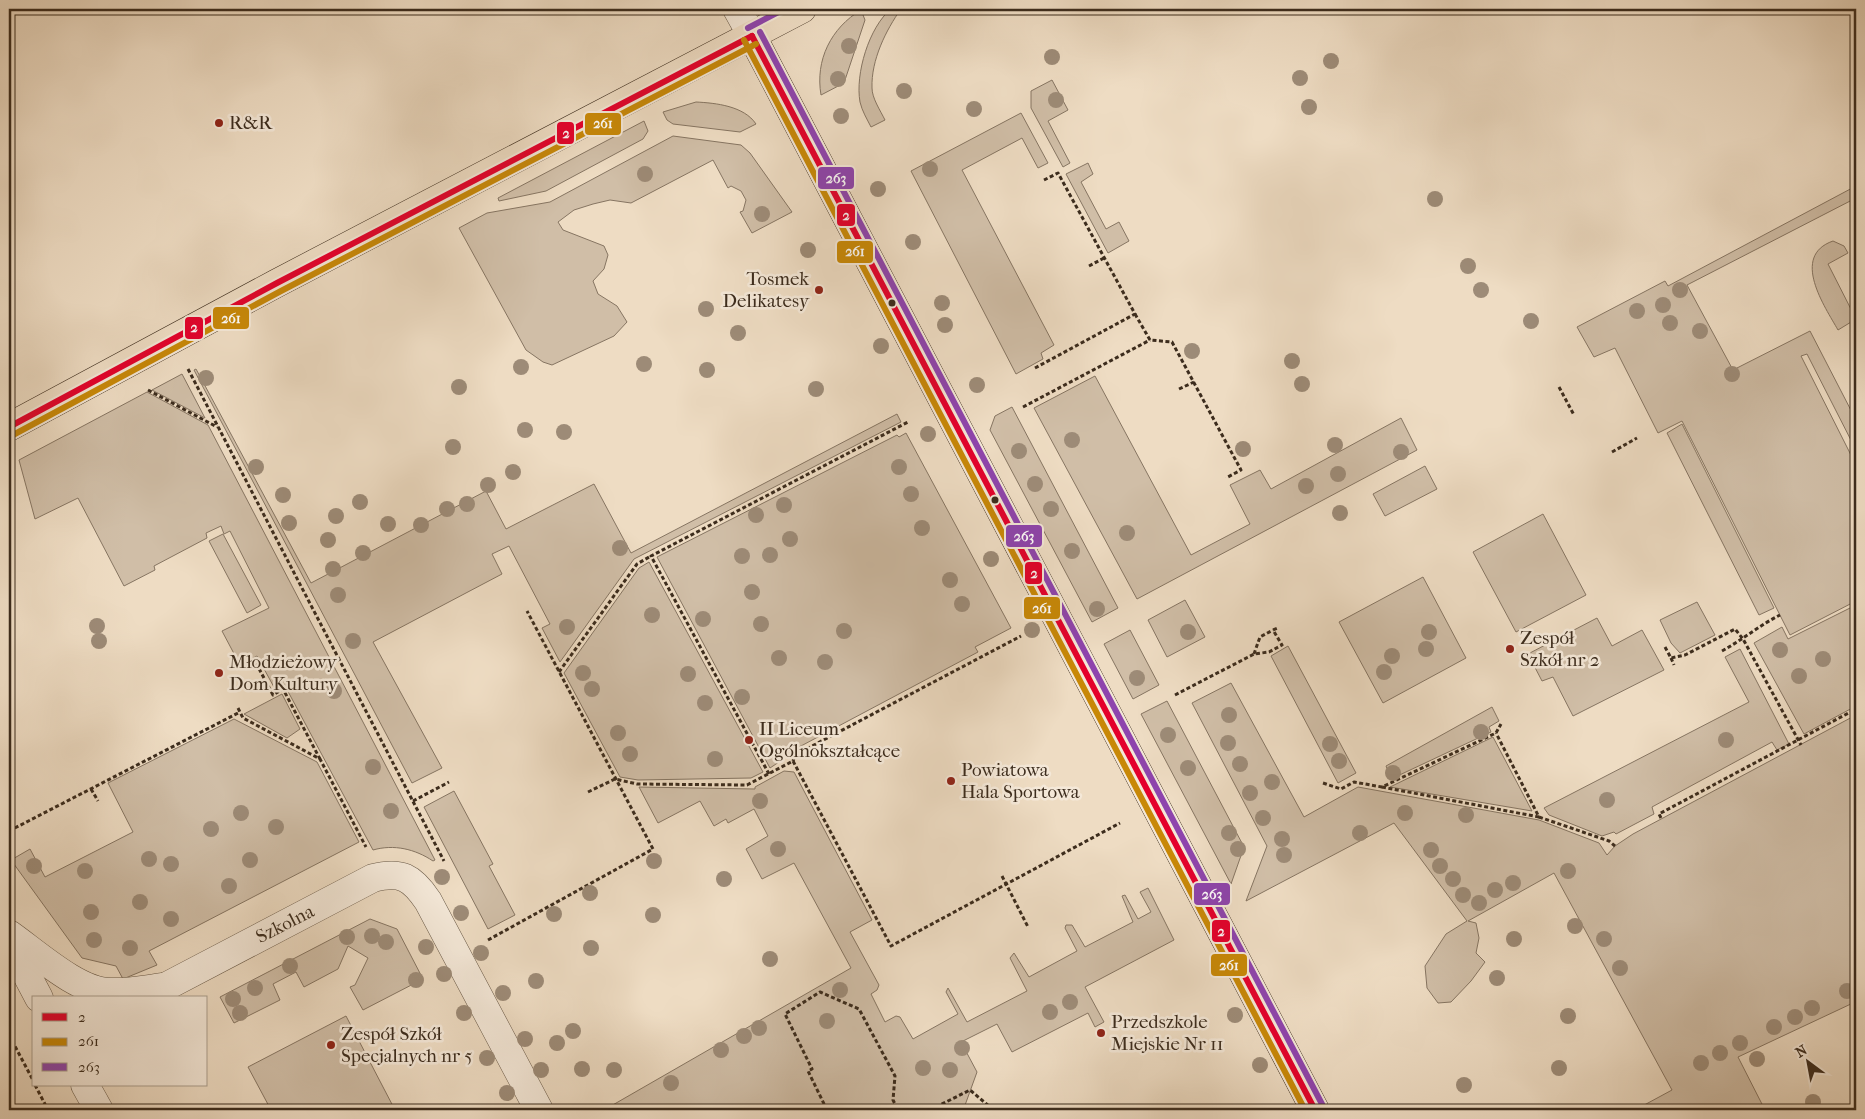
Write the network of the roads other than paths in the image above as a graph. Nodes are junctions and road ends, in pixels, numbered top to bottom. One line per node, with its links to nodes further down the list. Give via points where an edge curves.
1 (737, 9): 3 (street)
2 (802, 9): 3 (main road)
3 (752, 36): 4 (main road, via 286,278); 12 (main road)
4 (9, 427)
5 (9, 934): 7 (street, Szkolna, via 62,974 92,988 109,993)
6 (9, 941): 8 (street)
7 (154, 992): 11 (street, Szkolna, via 373,878 398,875 420,888 428,900)
8 (38, 996)
9 (86, 1086): 10 (street)
10 (99, 1110)
11 (539, 1110)
12 (1315, 1110)

